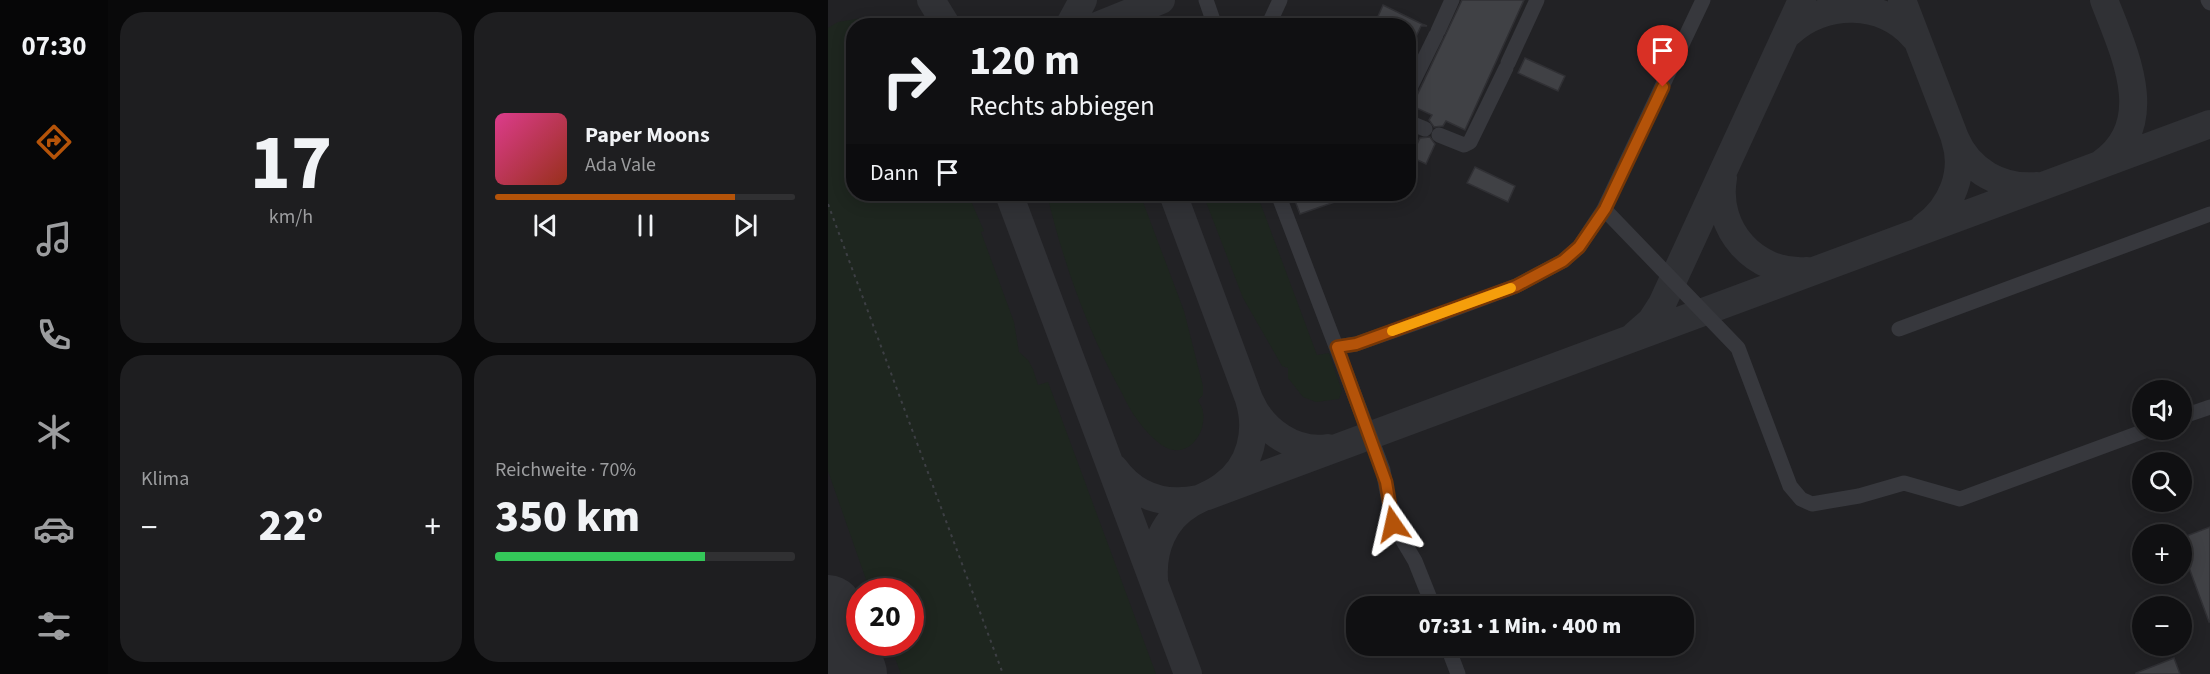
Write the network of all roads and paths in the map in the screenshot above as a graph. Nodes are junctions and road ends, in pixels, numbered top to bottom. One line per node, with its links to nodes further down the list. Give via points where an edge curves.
1 (1206, 0): 6 (lane)
2 (1280, 0): 7 (lane)
3 (1452, 0): 8 (lane)
4 (1537, 0): 11 (lane, via 1470,142 1464,145)
5 (1703, 0): 14 (lane)
6 (1212, 18)
7 (1272, 18)
8 (1416, 76)
9 (1416, 125): 10 (lane)
10 (1425, 129)
11 (1439, 135)
12 (1281, 201): 17 (lane)
13 (828, 204): 23 (path)
14 (1605, 209): 17 (lane, via 1579,247 1539,276 1436,316); 20 (lane, via 1738,348 1790,486 1795,495 1807,502 1820,504 1904,483 1955,499 1966,498)
15 (2210, 214): 16 (lane)
16 (1899, 329)
17 (1337, 347): 21 (lane, via 1384,476 1393,524 1416,561)
18 (2210, 407): 19 (lane)
19 (2192, 413)
20 (2132, 436)
21 (1429, 596)
22 (1452, 656): 24 (lane)
23 (1003, 674)
24 (1458, 674)

